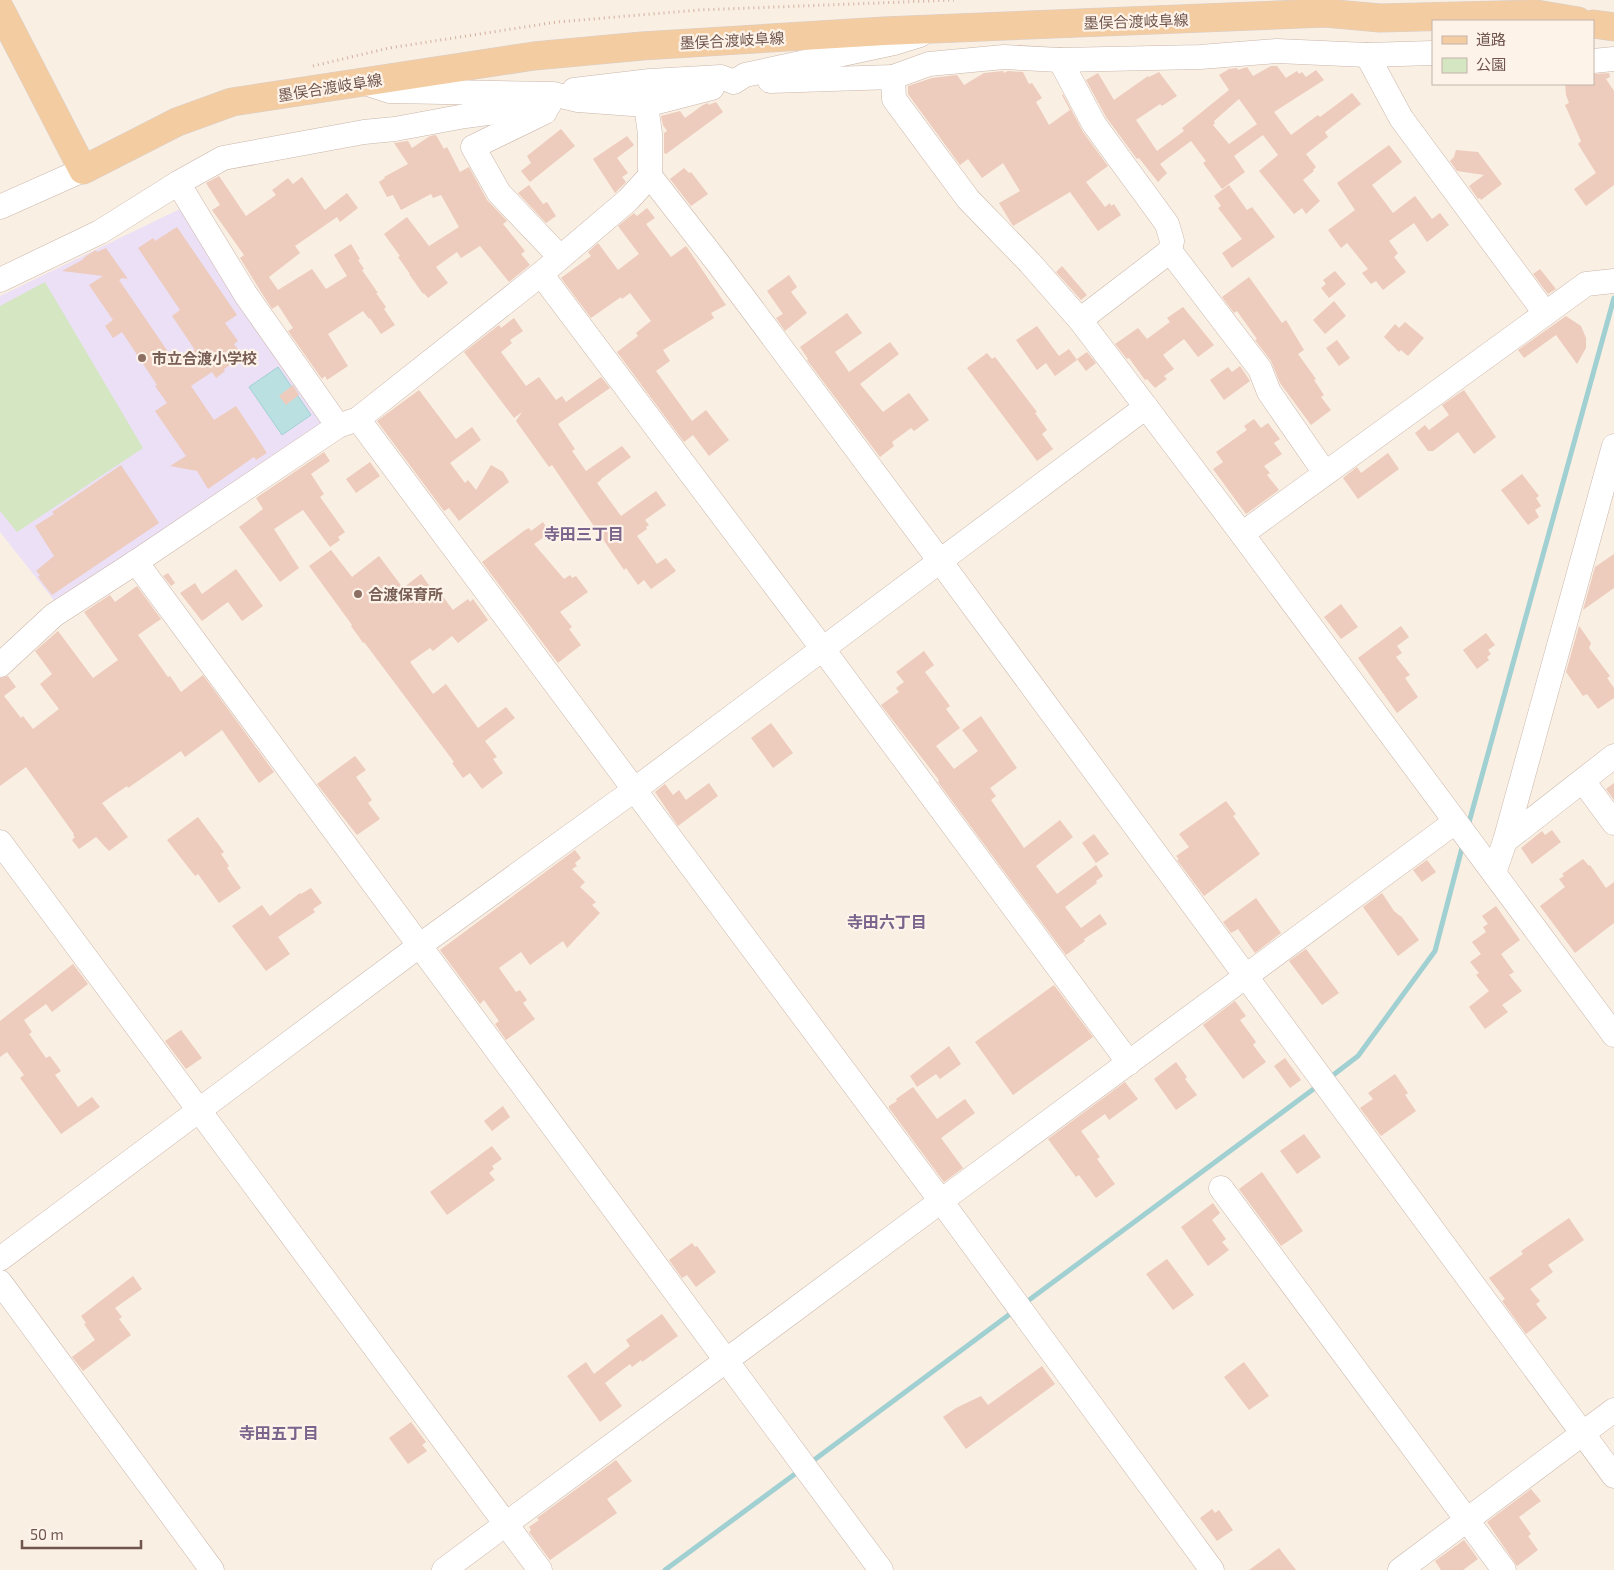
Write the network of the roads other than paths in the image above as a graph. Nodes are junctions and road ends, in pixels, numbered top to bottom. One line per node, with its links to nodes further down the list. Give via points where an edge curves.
1 (0, 9): 16 (main road)
2 (1572, 20): 5 (main road, 墨俣合渡岐阜線, via 1536,14 1380,18 1325,13)
3 (1594, 24): 4 (main road)
4 (1614, 27)
5 (937, 29): 12 (main road, 墨俣合渡岐阜線, via 652,45 554,54); 13 (street, via 894,43 746,75)
6 (1432, 53): 7 (street)
7 (1366, 55): 9 (street, via 1277,51 1200,57); 25 (street, via 1401,118)
8 (1614, 59): 10 (street)
9 (1060, 60): 11 (street, via 1004,57 929,64); 20 (street, via 1094,124 1168,224 1172,241)
10 (1594, 61)
11 (893, 77): 13 (street); 26 (street, via 894,99 968,199)
12 (361, 82): 14 (street, via 390,91); 16 (main road, 墨俣合渡岐阜線, via 232,102)
13 (734, 82): 14 (street, via 721,77 650,81 590,87); 15 (street)
14 (560, 99): 15 (street); 18 (street, via 223,158); 21 (street, via 540,115 473,147 499,193)
15 (646, 105): 17 (street)
16 (78, 162): 19 (street)
17 (650, 176): 21 (street, via 628,200); 32 (street)
18 (178, 183): 23 (street, via 100,232); 28 (street, via 246,295)
19 (4, 207)
20 (1170, 251): 26 (street); 30 (street, via 1260,369 1269,392)
21 (560, 257): 22 (street)
22 (541, 274): 28 (street); 34 (street)
23 (0, 280)
24 (1608, 281): 25 (street, via 1586,284)
25 (1545, 313): 30 (street)
26 (1080, 320): 27 (street)
27 (1146, 408): 31 (street); 32 (street)
28 (348, 422): 33 (street); 38 (street)
29 (1614, 446): 41 (street)
30 (1325, 473): 31 (street)
31 (1242, 534): 40 (street)
32 (940, 561): 34 (street); 45 (street)
33 (136, 562): 35 (street, via 54,614); 44 (street)
34 (822, 648): 38 (street); 47 (street)
35 (0, 665)
36 (1614, 756): 37 (street)
37 (1582, 781): 39 (street); 41 (street)
38 (634, 790): 44 (street); 50 (street)
39 (1614, 823)
40 (1456, 824): 43 (street); 45 (street)
41 (1505, 841): 43 (street)
42 (0, 842): 48 (street)
43 (1489, 866): 46 (street)
44 (419, 946): 48 (street); 53 (street)
45 (1247, 976): 47 (street); 55 (street)
46 (1614, 1035)
47 (1129, 1063): 50 (street)
48 (200, 1110): 51 (street); 58 (street)
49 (1221, 1188): 57 (street)
50 (941, 1201): 53 (street); 63 (street)
51 (0, 1259)
52 (0, 1282): 59 (street)
53 (726, 1360): 58 (street); 62 (street)
54 (1614, 1410): 55 (street)
55 (1583, 1433): 56 (street); 57 (street)
56 (1614, 1476)
57 (1467, 1520): 64 (street); 65 (street)
58 (506, 1523): 60 (street); 61 (street)
59 (212, 1570)
60 (444, 1570)
61 (540, 1570)
62 (881, 1570)
63 (1212, 1570)
64 (1400, 1570)
65 (1504, 1570)

